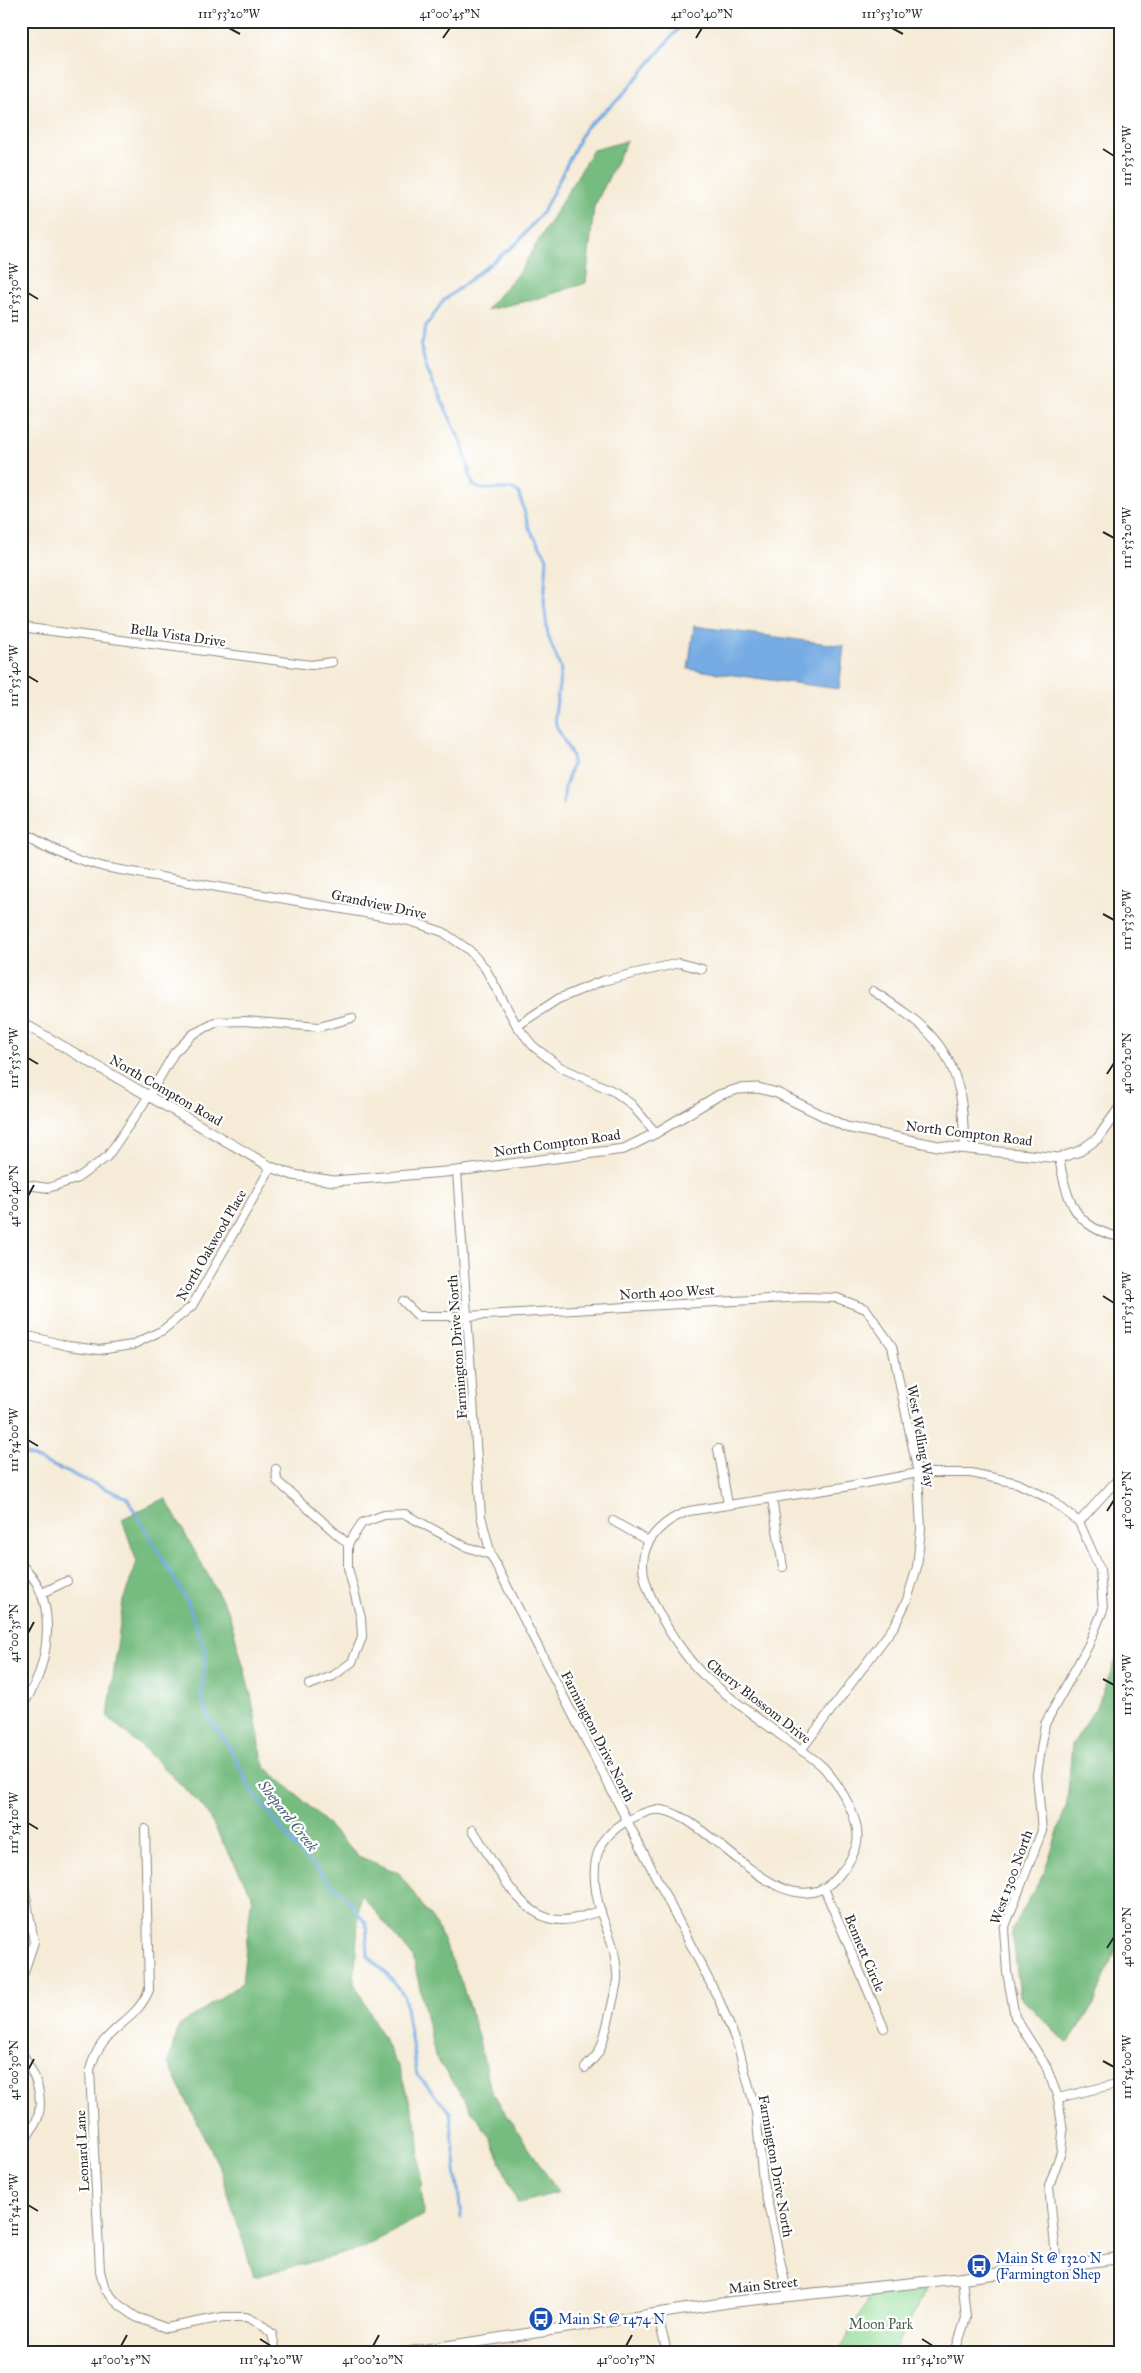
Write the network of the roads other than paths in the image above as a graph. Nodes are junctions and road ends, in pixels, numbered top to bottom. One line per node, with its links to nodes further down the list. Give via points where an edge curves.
1 (21, 627): 2 (street, Bella Vista Drive, via 310,665)
2 (332, 662)
3 (21, 829): 8 (street, Grandview Drive, via 48,848 104,867 410,921 443,932 469,950 485,968)
4 (702, 969): 8 (street, via 679,963 602,981 558,999)
5 (873, 991): 12 (street, via 935,1038 950,1063 960,1091)
6 (352, 1018): 9 (street, via 319,1027 217,1022 193,1034 174,1054)
7 (21, 1022): 9 (street, North Compton Road)
8 (517, 1026): 11 (street, Grandview Drive, via 560,1068 615,1092 631,1104)
9 (150, 1096): 14 (street, North Compton Road); 16 (street, via 106,1158 76,1179 48,1188)
10 (1120, 1107): 13 (street, North Compton Road, via 1098,1138 1080,1151)
11 (656, 1133): 12 (street, North Compton Road, via 719,1095 738,1088 758,1088 777,1093 846,1127 938,1146); 15 (street, North Compton Road, via 624,1149)
12 (965, 1148): 13 (street, North Compton Road)
13 (1059, 1158): 17 (street, via 1072,1208 1087,1223 1106,1234)
14 (271, 1166): 15 (street, North Compton Road, via 292,1175 334,1181); 21 (street, North Oakwood Place, via 192,1306 163,1330 132,1345 99,1350)
15 (457, 1171): 20 (street, Farmington Drive North)
16 (21, 1184)
17 (1120, 1236)
18 (403, 1302): 20 (street, North 400 West, via 418,1316)
19 (866, 1309): 20 (street, North 400 West, via 837,1298 805,1297); 24 (street, West Welling Way, via 892,1346)
20 (467, 1316): 32 (street, Farmington Drive North, via 481,1516)
21 (21, 1334)
22 (718, 1449): 27 (street)
23 (276, 1469): 31 (street, via 277,1482)
24 (918, 1473): 26 (street); 29 (street, via 971,1474 1017,1483 1050,1499); 39 (street, West Welling Way, via 921,1529 917,1567 907,1600 895,1625)
25 (1120, 1473): 29 (street)
26 (772, 1499): 27 (street); 34 (street)
27 (728, 1504): 30 (street, via 678,1515)
28 (613, 1520): 30 (street)
29 (1079, 1522): 51 (street, West 1300 North, via 1100,1569 1103,1610 1088,1646 1045,1724 1037,1775 1042,1831 1004,1929 1015,2017 1046,2066)
30 (648, 1541): 39 (street, Cherry Blossom Drive, via 643,1563 646,1582 668,1629 686,1656 706,1679)
31 (348, 1544): 32 (street, via 362,1523 384,1515 405,1514 464,1546); 37 (street, via 348,1568 361,1618 362,1638 352,1662 333,1676)
32 (491, 1556): 40 (street, Farmington Drive North)
33 (21, 1565): 36 (street)
34 (783, 1567)
35 (66, 1581): 36 (street)
36 (42, 1593): 38 (street, via 48,1633 39,1675)
37 (309, 1684)
38 (21, 1709)
39 (801, 1750): 44 (street, Cherry Blossom Drive, via 823,1766 844,1796 855,1820 857,1845 843,1873)
40 (628, 1821): 44 (street, Cherry Blossom Drive, via 651,1810 664,1810 682,1817 770,1883 788,1891 806,1893); 45 (street, Cherry Blossom Drive, via 605,1837 596,1856 594,1877); 56 (street, Farmington Drive North, via 719,2000 738,2046 756,2112 763,2182)
41 (145, 1829): 58 (street, Leonard Lane, via 149,1990 143,2004 103,2040 94,2054 90,2070 100,2271 105,2288 118,2304 136,2317 166,2328 223,2316 246,2317 272,2334)
42 (474, 1830): 45 (street, via 518,1899 531,1910 562,1920)
43 (21, 1868): 46 (street, via 34,1942)
44 (824, 1888): 47 (street, Bennett Circle)
45 (601, 1912): 49 (street, Cherry Blossom Drive, via 614,1950 617,1979 600,2051)
46 (21, 1982)
47 (884, 2028)
48 (21, 2051): 52 (street, via 34,2073 39,2094 37,2120)
49 (585, 2068)
50 (1120, 2083): 51 (street)
51 (1058, 2098): 54 (street, West 1300 North, via 1063,2132 1061,2152 1049,2186)
52 (21, 2146)
53 (1120, 2258): 54 (main road, Main Street)
54 (1057, 2267): 55 (main road, Main Street)
55 (962, 2278): 56 (main road, Main Street); 61 (street, via 966,2318)
56 (788, 2296): 57 (main road, Main Street)
57 (657, 2313): 59 (main road, Main Street); 60 (street)
58 (276, 2352)
59 (411, 2352)
60 (667, 2352)
61 (955, 2352)

